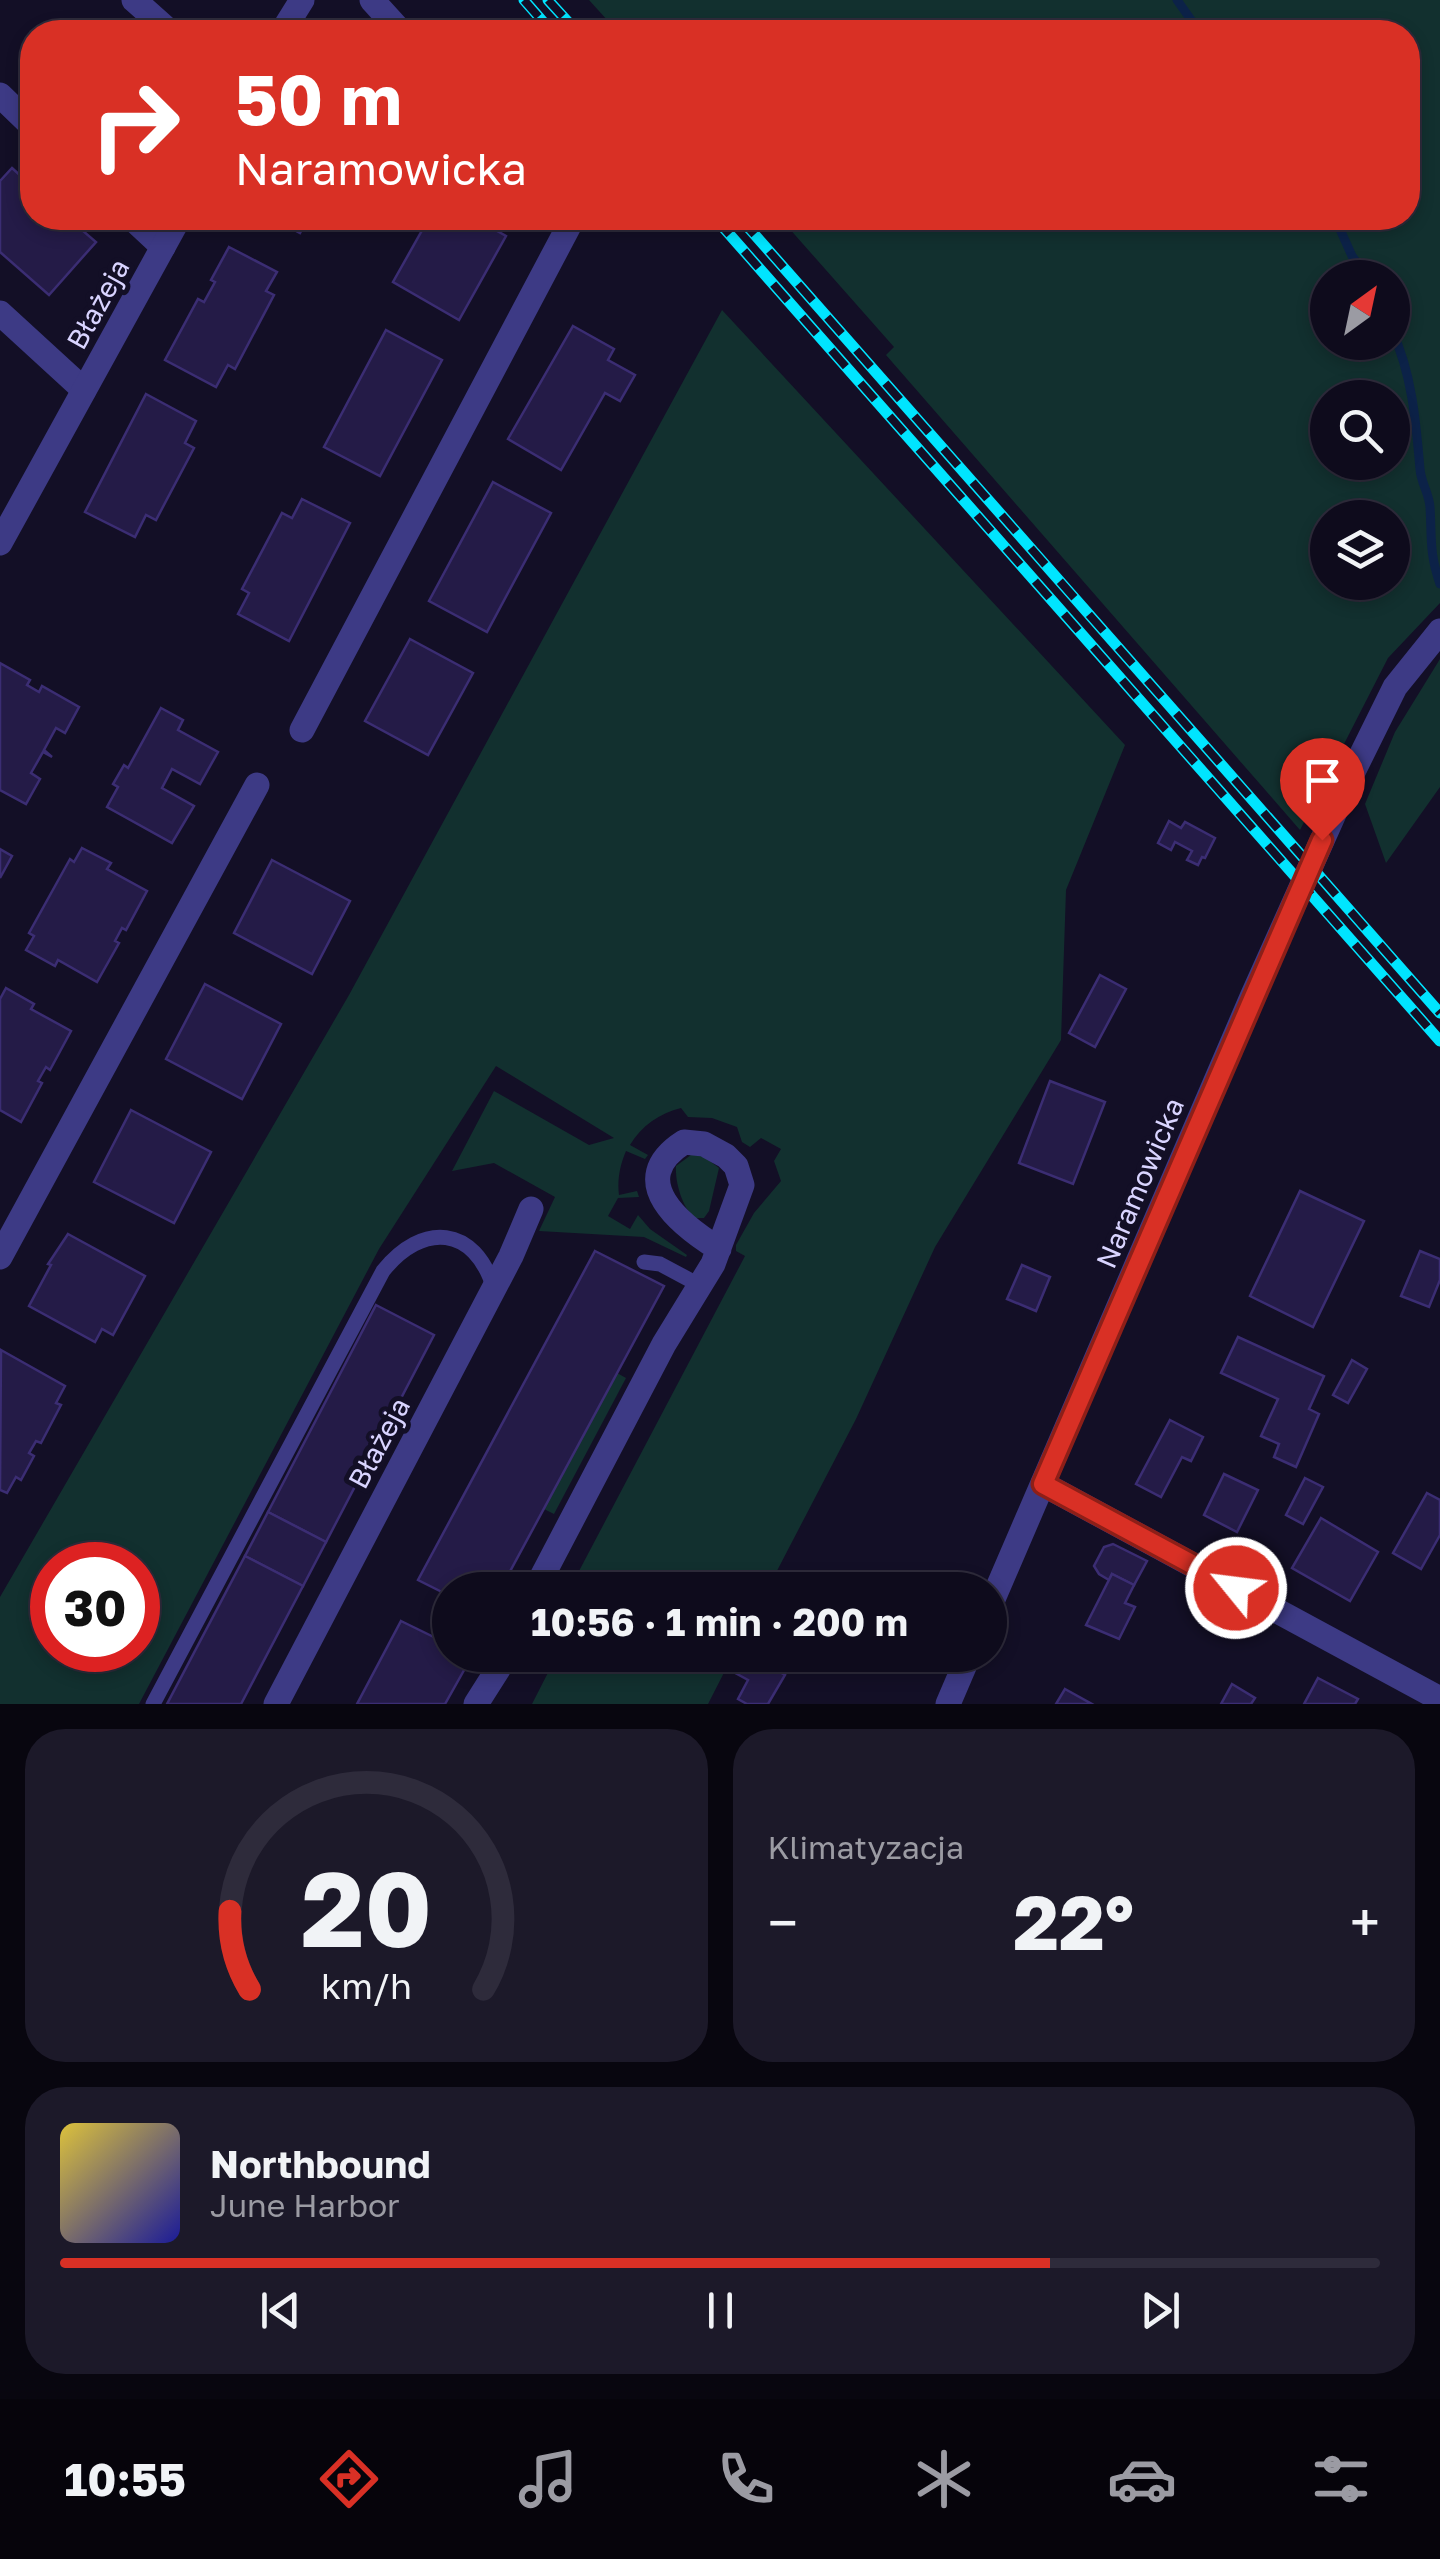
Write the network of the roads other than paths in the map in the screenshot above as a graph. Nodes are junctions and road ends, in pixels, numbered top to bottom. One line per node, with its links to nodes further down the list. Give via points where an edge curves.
1 (134, 0): 3 (street)
2 (372, 0): 4 (street)
3 (156, 20)
4 (390, 20)
5 (0, 96): 6 (street)
6 (20, 115)
7 (145, 230): 10 (street, Błażeja)
8 (173, 230): 10 (street, Błażeja)
9 (566, 230): 15 (street)
10 (164, 247): 12 (street, Błażeja)
11 (0, 313): 12 (street, Błażeja)
12 (84, 390): 13 (street, Błażeja)
13 (3, 531)
14 (1440, 631): 23 (street, Naramowicka, via 1395,687 1351,776)
15 (302, 730)
16 (257, 786): 19 (street)
17 (531, 1209): 22 (street, Błażeja)
18 (718, 1249): 21 (street)
19 (0, 1257)
20 (644, 1262): 21 (lane)
21 (702, 1286): 24 (street, via 664,1344)
22 (494, 1290): 29 (lane, via 477,1257 449,1238 415,1241 382,1272); 30 (street, Błażeja)
23 (1043, 1484): 25 (street, Naramowicka); 28 (street)
24 (545, 1572)
25 (1005, 1572)
26 (496, 1672): 31 (street)
27 (962, 1672): 32 (street)
28 (1440, 1699)
29 (154, 1704)
30 (276, 1704)
31 (476, 1704)
32 (948, 1704)

